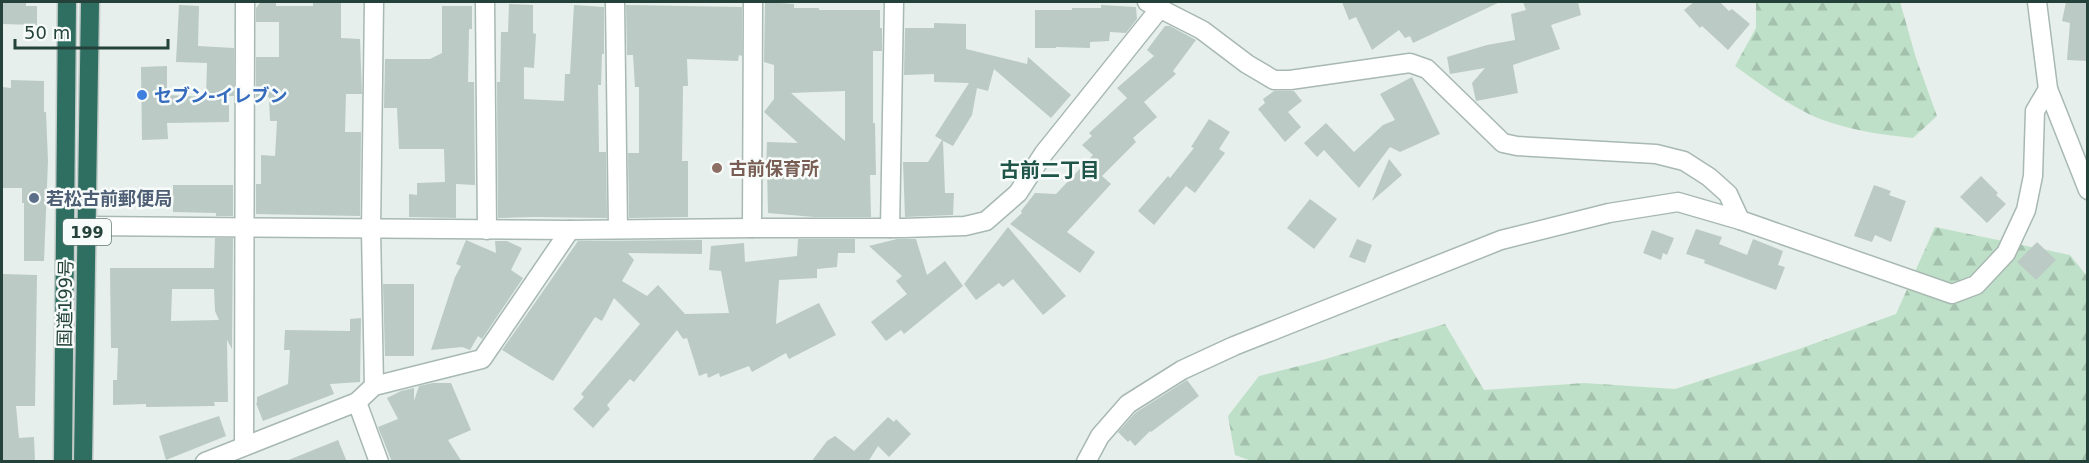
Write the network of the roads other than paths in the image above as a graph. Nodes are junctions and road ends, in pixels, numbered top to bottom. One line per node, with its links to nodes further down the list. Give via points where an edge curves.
1 (67, 2): 25 (highway, 国道199号 / 199)
2 (90, 2): 14 (highway, 国道199号 / 199)
3 (245, 2): 15 (street)
4 (374, 2): 19 (street)
5 (484, 2): 20 (street)
6 (615, 2): 18 (street)
7 (753, 2): 16 (street)
8 (894, 2): 17 (street)
9 (2037, 2): 11 (street)
10 (1154, 4): 13 (street, via 1202,30 1274,80 1410,63 1427,69 1503,143 1656,154 1684,161 1728,195); 17 (street, via 1018,193 1002,208 986,221 965,226)
11 (2048, 89): 12 (street); 13 (street, via 2035,111 2033,176 2026,210 2006,253 1976,285 1952,294 1929,288)
12 (2088, 190)
13 (1740, 220): 29 (street, via 1678,202 1609,213 1502,240 1182,370 1128,404 1100,436)
14 (87, 226): 15 (street); 26 (highway, 国道199号 / 199)
15 (243, 227): 19 (street); 24 (street)
16 (752, 228): 17 (street); 18 (street)
17 (890, 228)
18 (618, 229): 21 (street)
19 (371, 230): 20 (street); 22 (street)
20 (487, 230): 21 (street)
21 (570, 230): 22 (street, via 482,359)
22 (374, 386): 23 (street)
23 (357, 402): 24 (street); 28 (street)
24 (244, 446): 27 (street)
25 (63, 462)
26 (83, 462)
27 (205, 462)
28 (379, 462)
29 (1086, 462)

